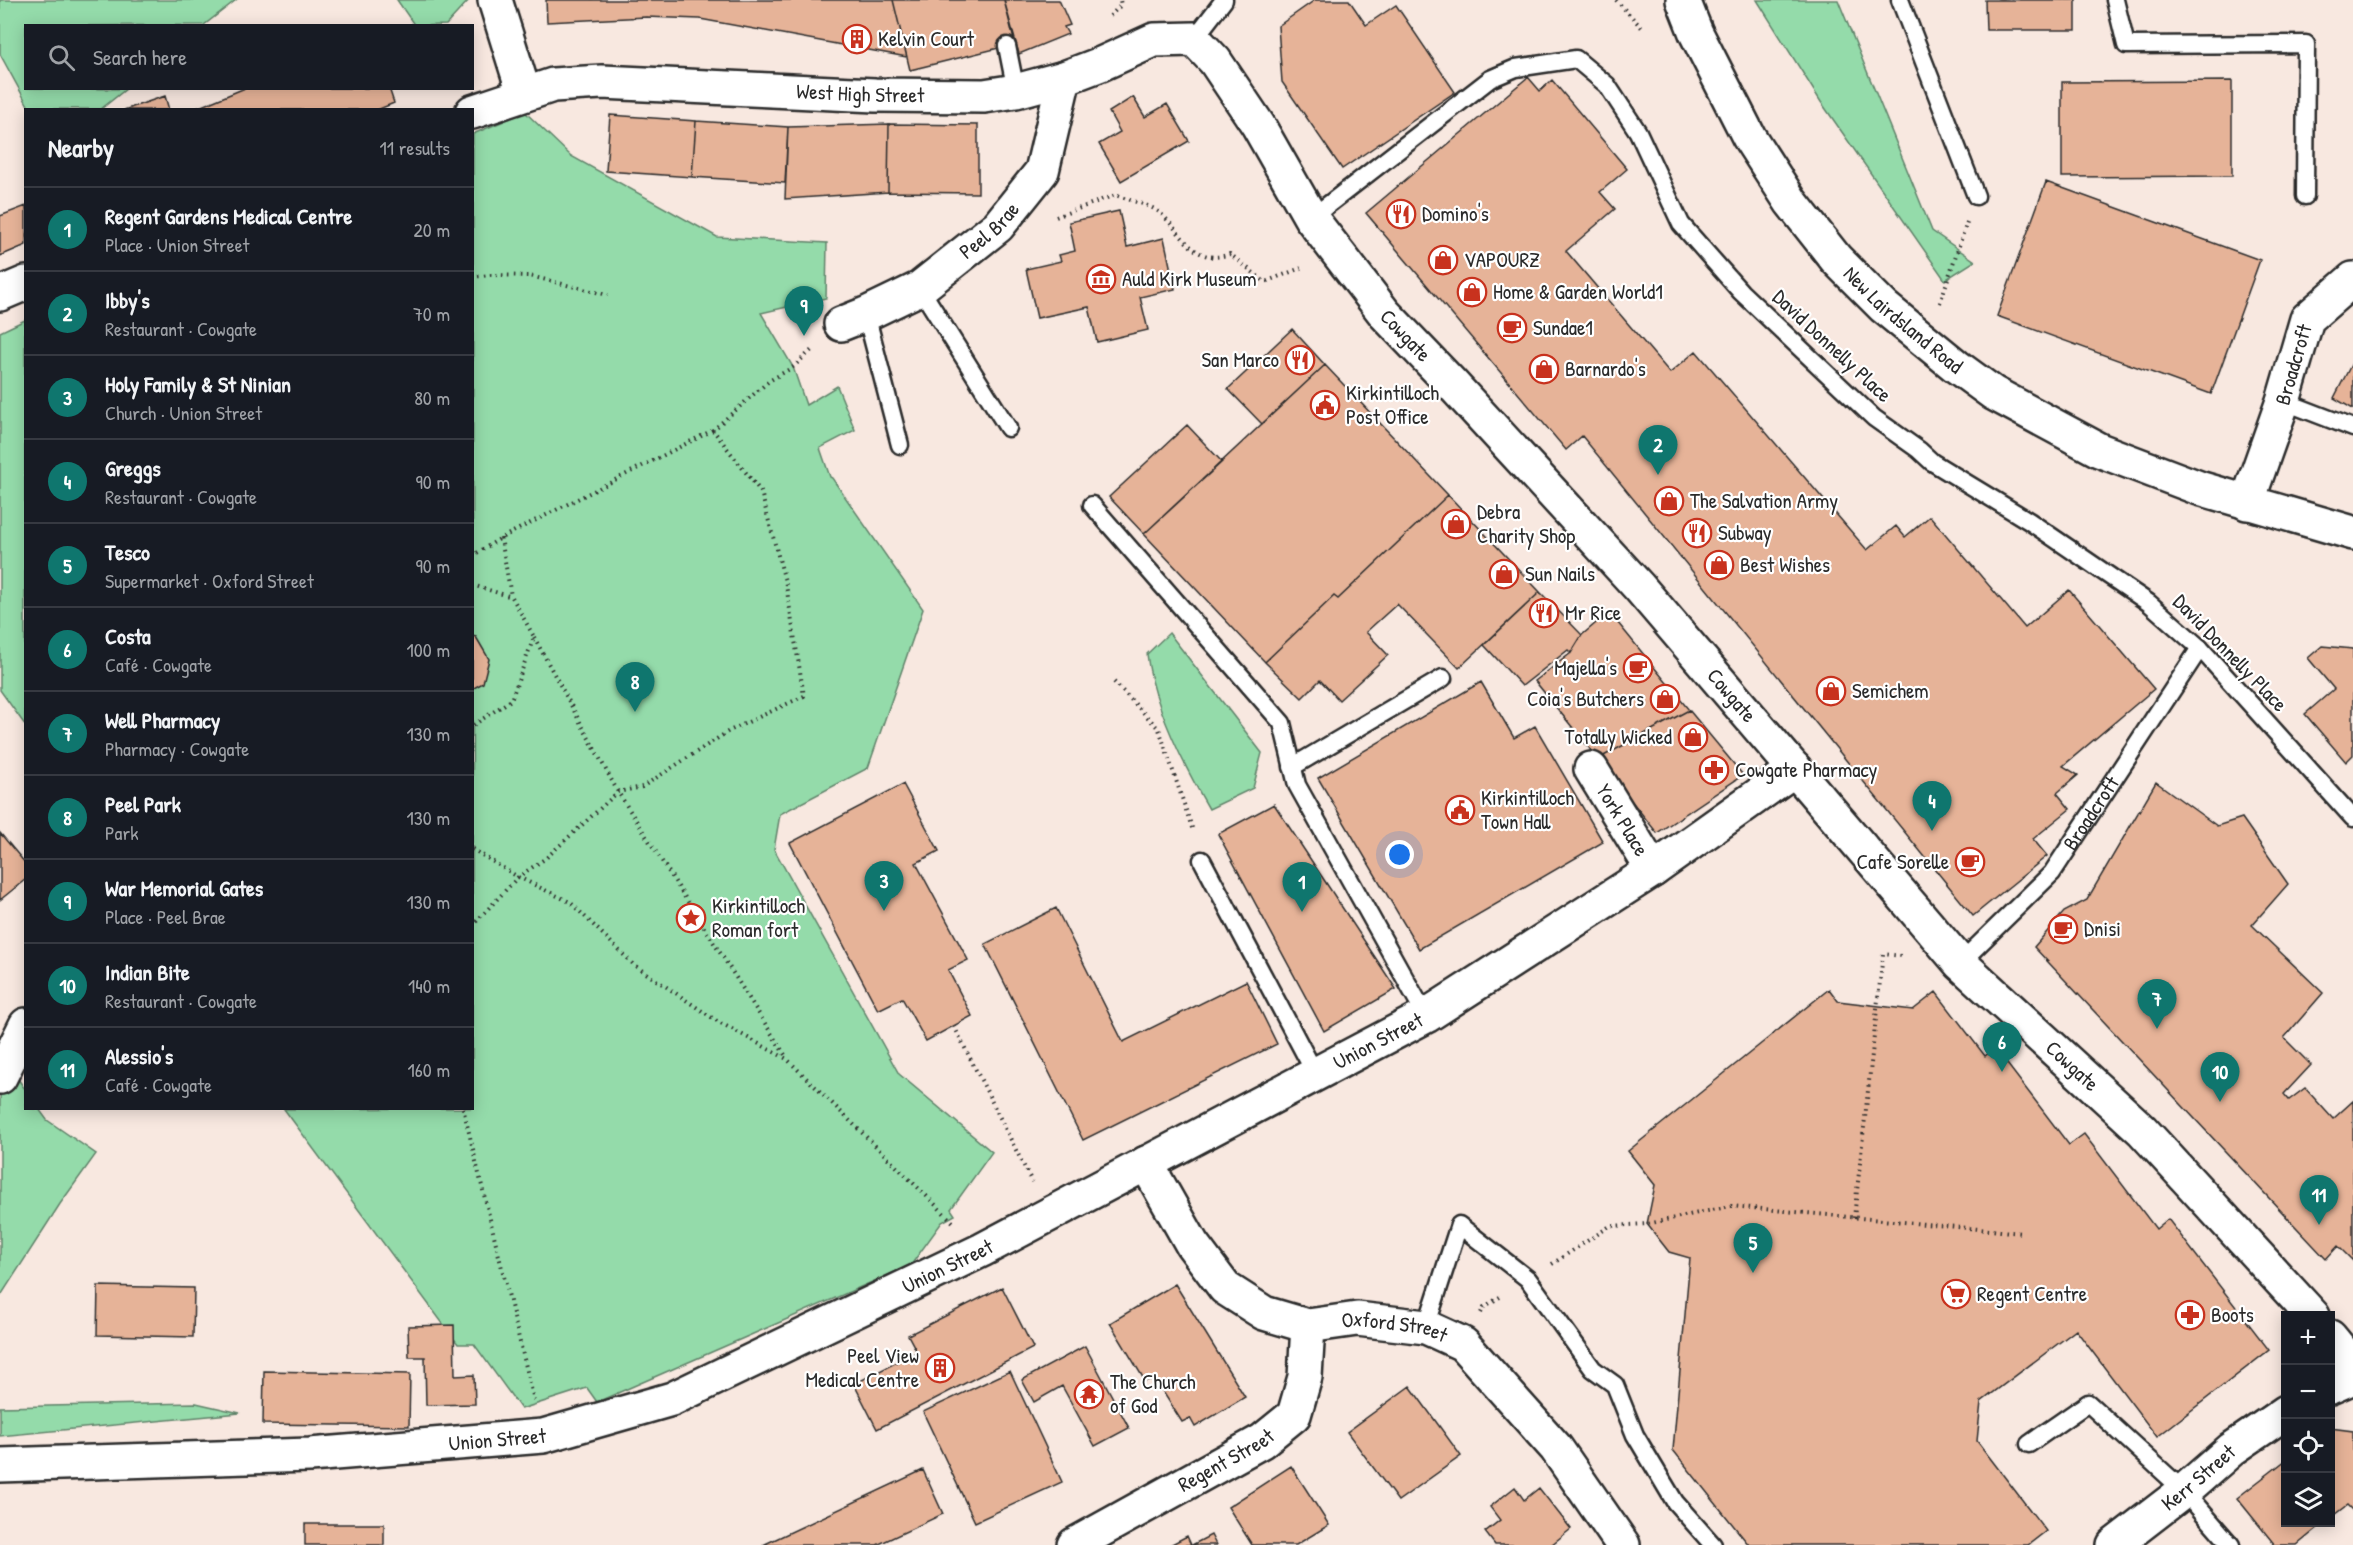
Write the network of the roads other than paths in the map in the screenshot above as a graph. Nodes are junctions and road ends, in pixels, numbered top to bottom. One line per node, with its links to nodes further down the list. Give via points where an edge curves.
1 (495, 0): 10 (street)
2 (1224, 0): 6 (lane)
3 (1683, 0): 24 (street, New Lairdsland Road, via 1749,137 1791,202 1836,259 1884,307 1992,393 2099,450)
4 (1900, 0): 12 (lane)
5 (2115, 0): 13 (lane, via 2126,45 2306,44)
6 (1194, 39): 8 (street, West High Street, via 1154,40); 14 (street, Cowgate, via 1215,61 1258,125)
7 (1007, 46): 9 (lane)
8 (1064, 78): 9 (street, West High Street); 17 (street, Peel Brae, via 1042,171 998,226)
9 (1016, 91): 10 (street, West High Street, via 984,96 875,95 602,82 553,85)
10 (524, 93): 11 (street, West High Street)
11 (474, 111)
12 (1976, 196)
13 (2305, 196)
14 (1311, 218): 27 (lane, David Donnelly Place, via 1490,79 1516,68 1576,59 1607,85 1638,132 1681,224 1749,300 1874,418 1932,462 2029,521 2150,603); 31 (street, Cowgate, via 1384,314 1639,587)
15 (2353, 279): 20 (street, Broadcroft, via 2307,319)
16 (24, 284): 18 (street)
17 (920, 288): 19 (street, Peel Brae); 21 (lane)
18 (0, 294)
19 (854, 319): 23 (lane)
20 (2283, 400): 22 (lane); 24 (street, Broadcroft)
21 (1008, 428)
22 (2353, 428)
23 (900, 445)
24 (2247, 503): 26 (street, New Lairdsland Road)
25 (1092, 505): 29 (lane, via 1282,723)
26 (2353, 533)
27 (2200, 648): 32 (lane, David Donnelly Place); 35 (lane, Broadcroft, via 2052,873)
28 (1443, 678): 29 (lane)
29 (1292, 767): 36 (lane, via 1297,785)
30 (1592, 769): 34 (street, York Place)
31 (1794, 769): 34 (street, Union Street); 35 (street, Cowgate)
32 (2353, 818)
33 (1202, 860): 38 (lane)
34 (1653, 870): 36 (street, Union Street)
35 (1960, 963): 41 (street, Cowgate, via 2142,1130)
36 (1426, 1016): 38 (street, Union Street)
37 (24, 1029): 39 (street)
38 (1316, 1075): 40 (street, Union Street)
39 (0, 1077)
40 (1146, 1163): 42 (street, Oxford Street, via 1192,1244 1225,1288 1264,1313); 50 (street, Union Street, via 982,1250 672,1399 543,1436 310,1455)
41 (2308, 1311)
42 (1308, 1326): 43 (street, Oxford Street, via 1357,1320); 53 (street, Regent Street, via 1305,1377 1294,1415 1263,1441)
43 (1426, 1327): 52 (street, Oxford Street, via 1463,1344 1556,1448); 54 (lane, via 1459,1225 1528,1280 1593,1369 1615,1385 1635,1436 1675,1502)
44 (2335, 1342): 45 (street)
45 (2353, 1365)
46 (2353, 1377): 47 (street)
47 (2335, 1385)
48 (2281, 1415): 51 (street, Kerr Street, via 2232,1449)
49 (2029, 1444): 51 (lane, via 2088,1403)
50 (0, 1465)
51 (2184, 1491): 55 (street, Kerr Street); 56 (lane)
52 (1616, 1542)
53 (1074, 1545)
54 (1713, 1545)
55 (2114, 1545)
56 (2231, 1545)

